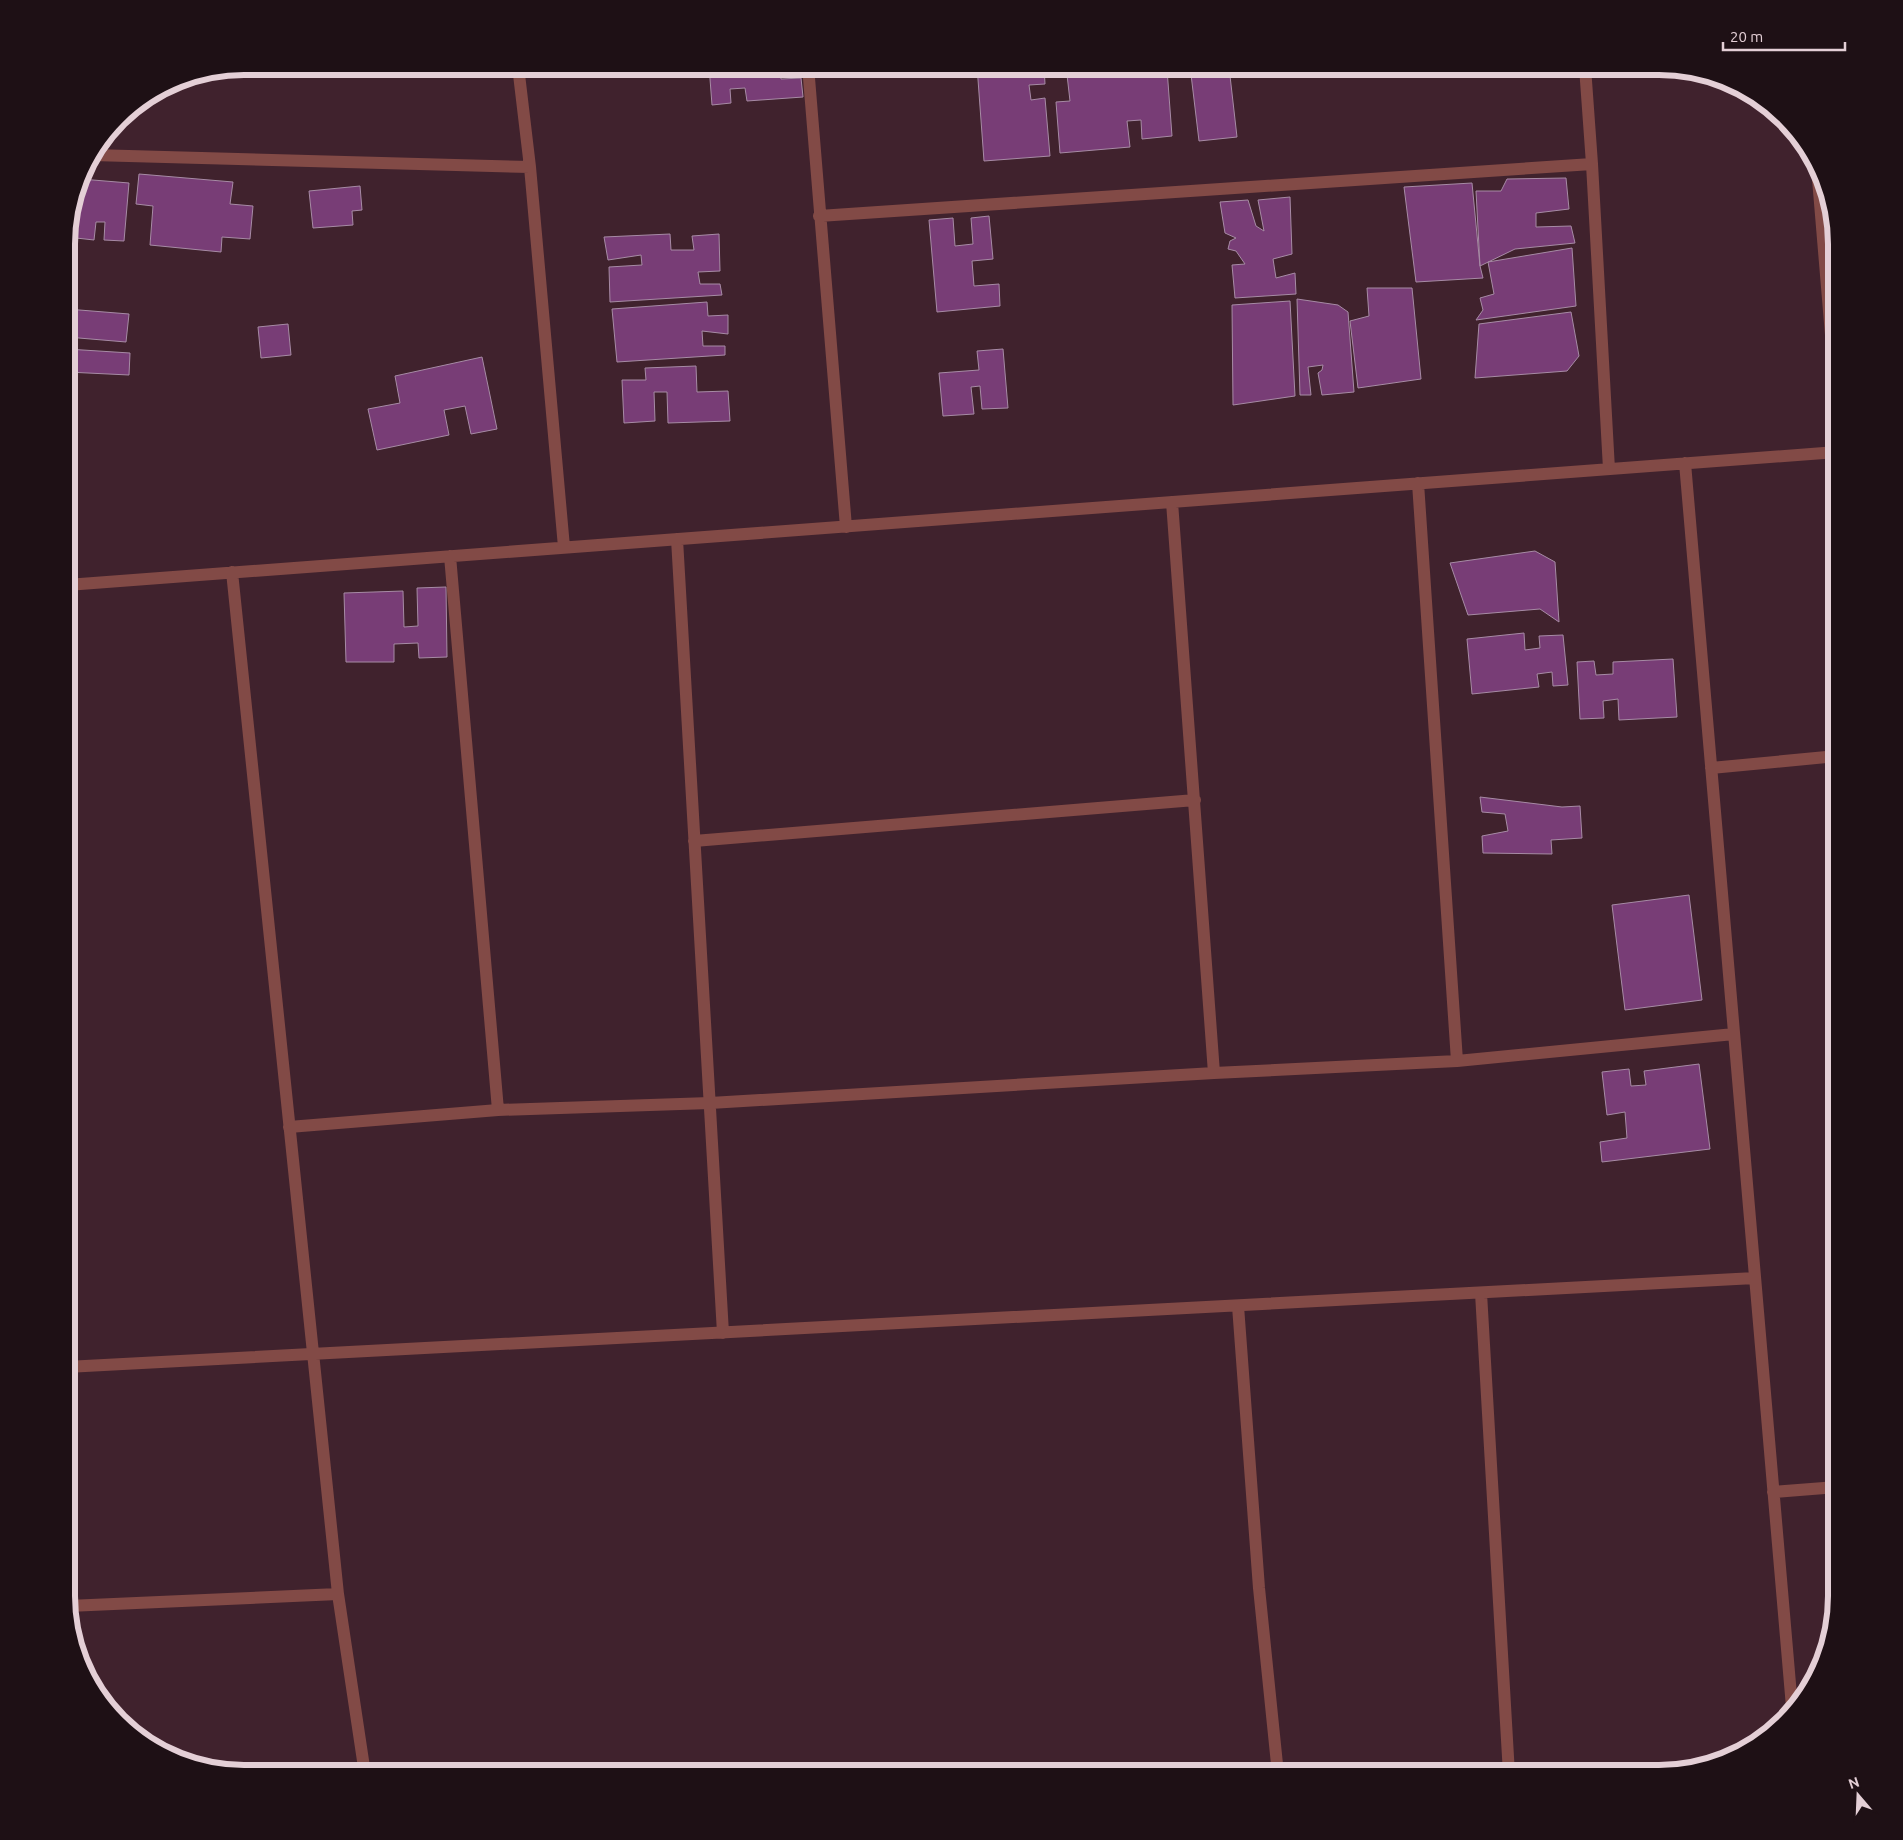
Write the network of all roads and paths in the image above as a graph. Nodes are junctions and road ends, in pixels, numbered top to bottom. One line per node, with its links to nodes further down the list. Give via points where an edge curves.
1 (519, 75): 6 (street)
2 (809, 75): 8 (street)
3 (1585, 75): 5 (street)
4 (100, 155): 6 (street)
5 (1592, 164): 8 (street); 12 (street)
6 (530, 166): 17 (street)
7 (1819, 190): 9 (street)
8 (819, 216): 15 (street)
9 (1828, 299)
10 (1828, 453): 11 (street)
11 (1685, 464): 12 (street); 22 (street)
12 (1609, 469): 13 (street)
13 (1418, 483): 14 (street); 26 (street)
14 (1172, 502): 15 (street); 23 (street)
15 (846, 526): 16 (street)
16 (676, 539): 17 (street); 24 (street)
17 (564, 547): 18 (street)
18 (450, 556): 19 (street); 29 (street)
19 (232, 572): 20 (street); 30 (street)
20 (75, 584)
21 (1828, 757): 22 (street)
22 (1711, 768): 25 (street)
23 (1195, 800): 24 (street); 27 (street)
24 (694, 841): 28 (street)
25 (1734, 1034): 26 (street); 31 (street)
26 (1457, 1061): 27 (street)
27 (1214, 1073): 28 (street)
28 (710, 1103): 29 (street); 34 (street)
29 (498, 1110): 30 (street)
30 (289, 1127): 35 (street)
31 (1756, 1278): 32 (street); 38 (street)
32 (1481, 1293): 33 (street); 44 (street)
33 (1238, 1306): 34 (street); 43 (street, via 1259,1588)
34 (723, 1334): 35 (street)
35 (312, 1355): 36 (street); 39 (street)
36 (75, 1367)
37 (1828, 1488): 38 (street)
38 (1774, 1492): 41 (street)
39 (338, 1594): 40 (street); 42 (street)
40 (75, 1606)
41 (1791, 1701)
42 (364, 1765)
43 (1277, 1765)
44 (1508, 1765)

